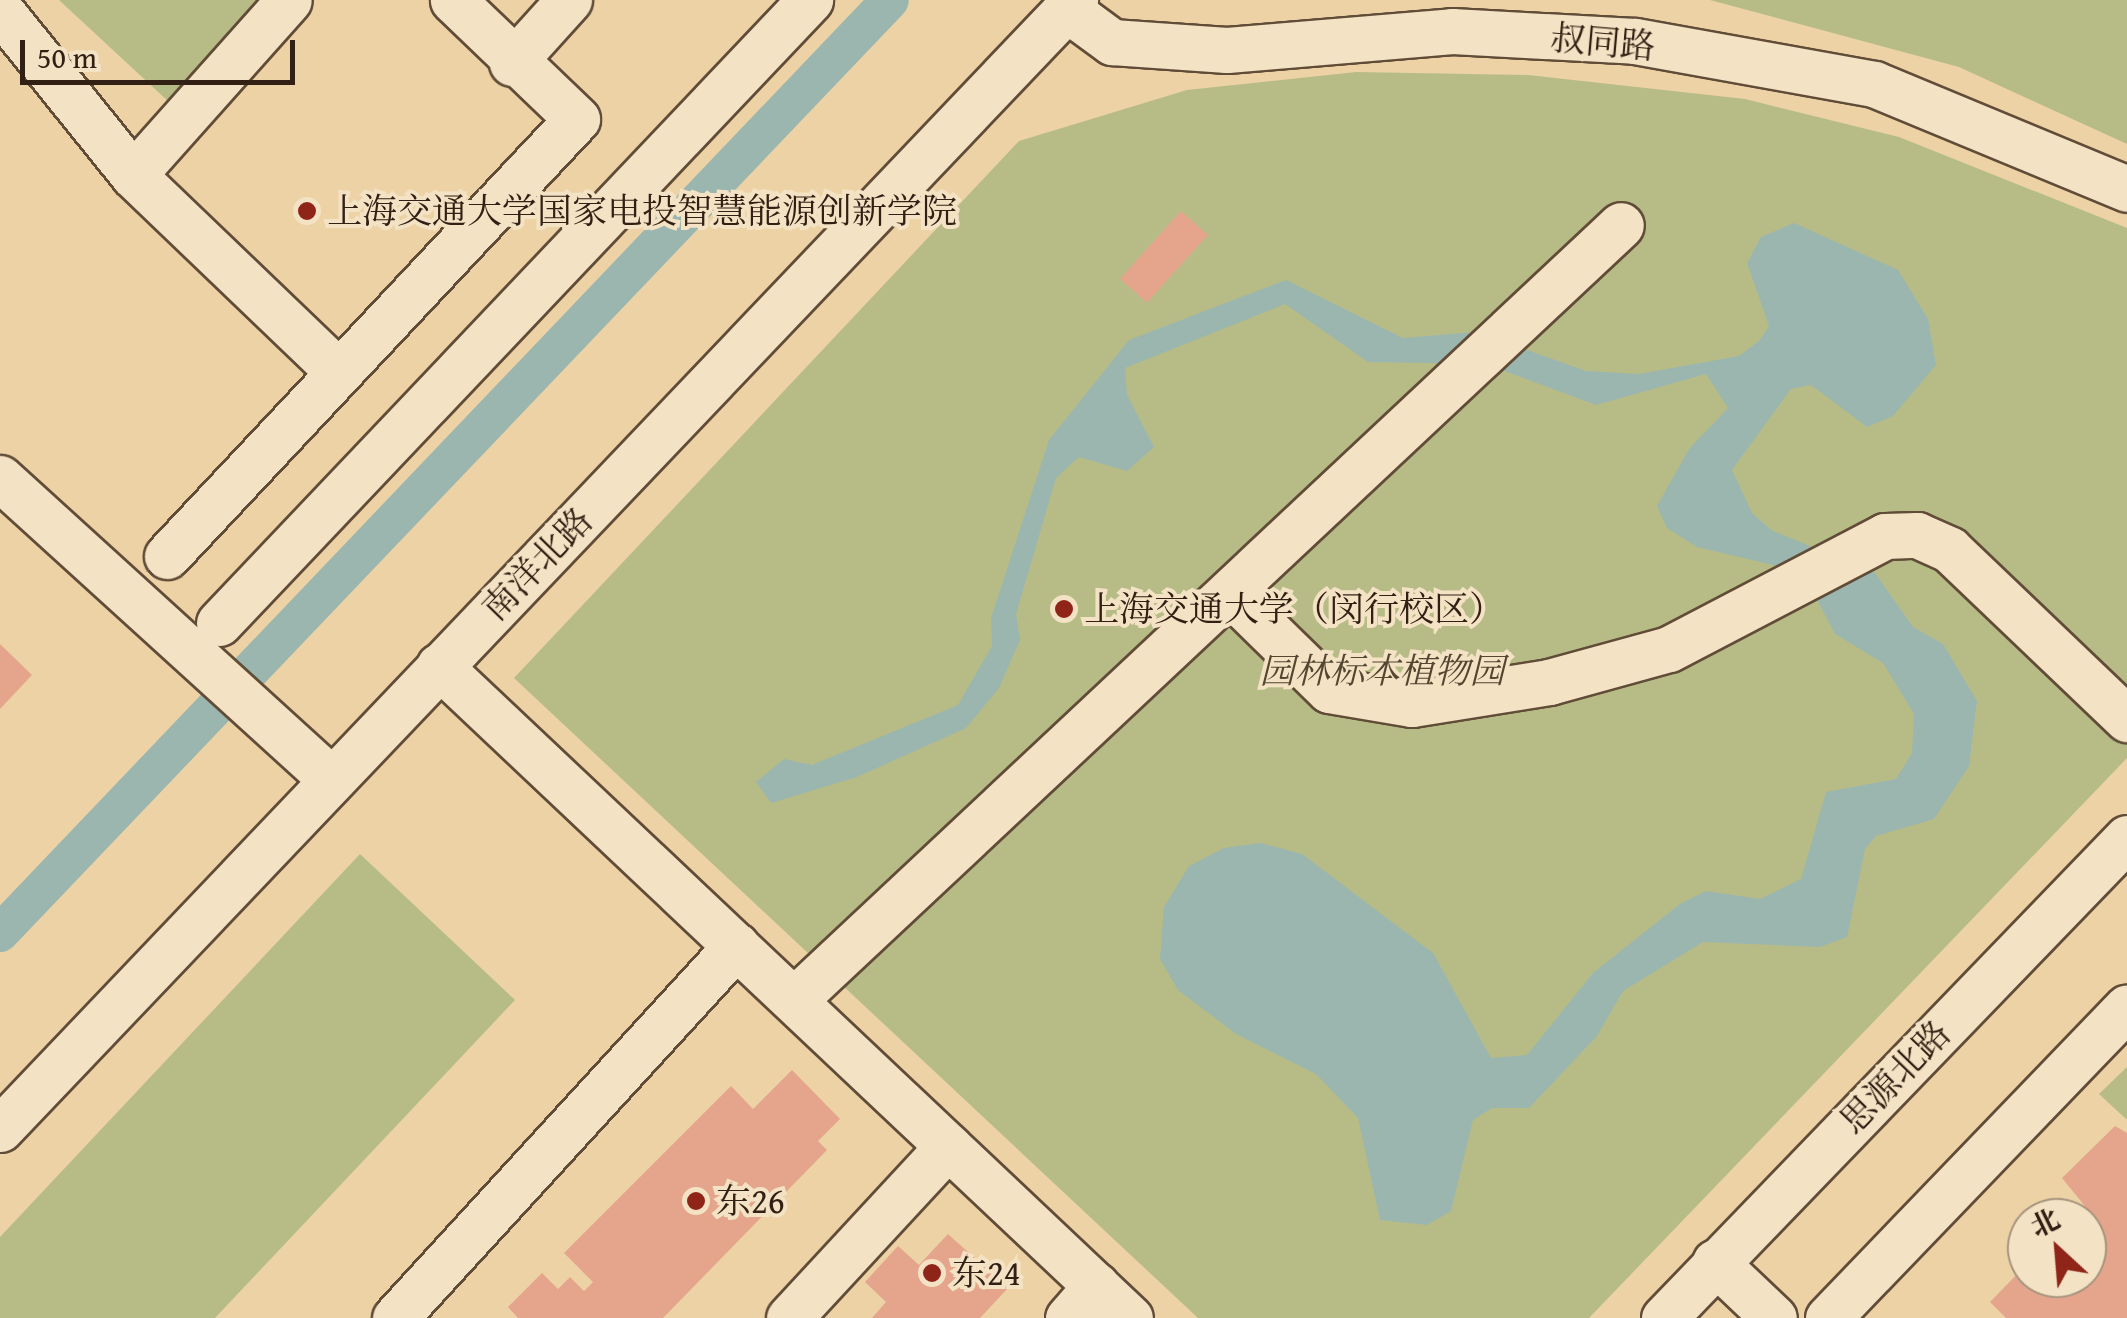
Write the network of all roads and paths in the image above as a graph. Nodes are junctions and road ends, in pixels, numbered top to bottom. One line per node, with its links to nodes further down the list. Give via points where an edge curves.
1 (290, 0): 8 (street)
2 (453, 0): 7 (street)
3 (569, 0): 7 (street)
4 (810, 0): 15 (street)
5 (1071, 4): 9 (street, 叔同路, via 1112,42 1227,50 1452,31 1635,41 1874,84); 16 (street, 南洋北路)
6 (0, 10): 8 (street)
7 (512, 62): 11 (street, via 577,119)
8 (133, 176): 11 (street)
9 (2127, 189)
10 (1621, 225): 14 (street)
11 (336, 370): 13 (street)
12 (0, 478): 18 (street)
13 (166, 556)
14 (1231, 594): 17 (street, via 1329,690 1379,704 1549,682 1669,648 1853,553 1901,536 1950,550); 21 (street)
15 (219, 623)
16 (440, 666): 18 (street, 南洋北路); 20 (street)
17 (2127, 719)
18 (331, 779): 23 (street, 南洋北路)
19 (2127, 838): 25 (street, 思源北路)
20 (736, 946): 21 (street); 27 (street)
21 (794, 1000): 24 (street)
22 (2127, 1007): 32 (street)
23 (0, 1129)
24 (948, 1146): 26 (street); 28 (street)
25 (1715, 1262): 30 (street, 思源北路); 31 (street)
26 (1082, 1302): 29 (street)
27 (415, 1311)
28 (790, 1318)
29 (1130, 1318)
30 (1664, 1318)
31 (1774, 1318)
32 (1828, 1318)

